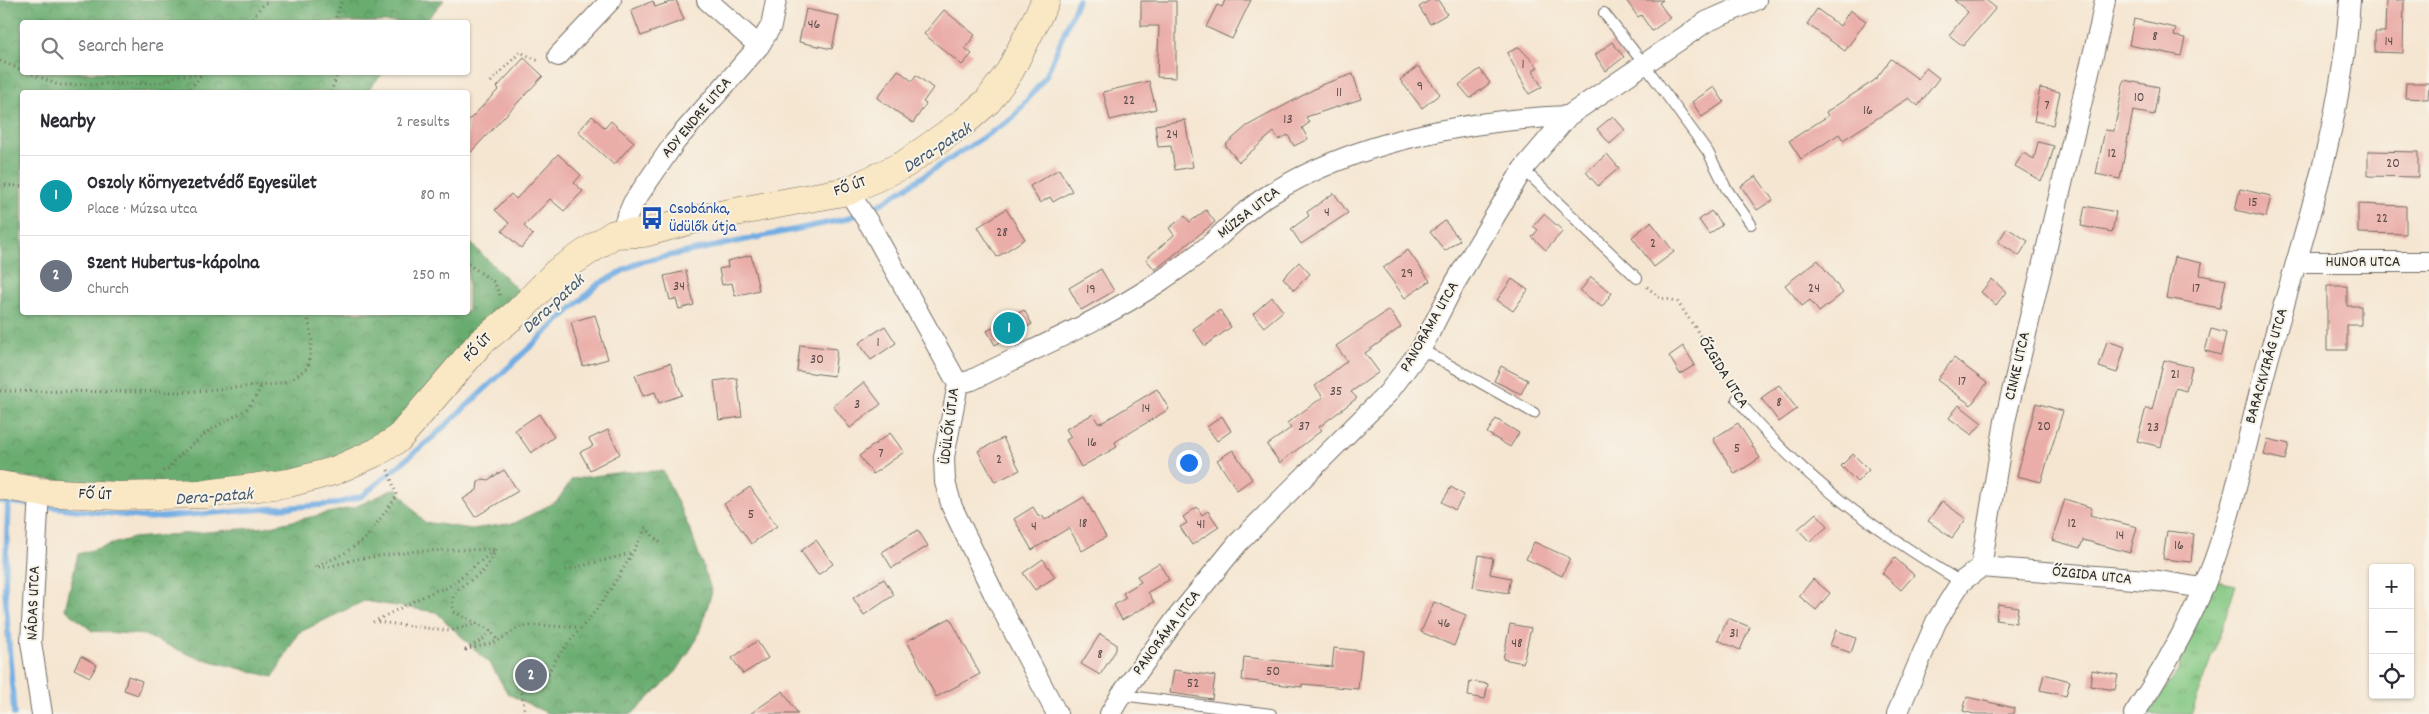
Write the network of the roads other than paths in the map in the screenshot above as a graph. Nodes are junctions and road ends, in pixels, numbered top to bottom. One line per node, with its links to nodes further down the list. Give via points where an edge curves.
1 (611, 0): 10 (street)
2 (707, 0): 9 (street)
3 (776, 0): 9 (street, ADY ENDRE UTCA, via 771,26)
4 (1046, 0): 14 (main road, FŐ ÚT, via 1010,71 988,101 905,164)
5 (1756, 0): 11 (street, PANORÁMA UTCA, via 1706,22)
6 (2104, 0): 26 (street, CINKE UTCA, via 2005,422)
7 (2350, 0): 17 (street, BARACKVIRÁG UTCA, via 2347,46 2333,130)
8 (1604, 13): 11 (lane)
9 (759, 46): 16 (street, ADY ENDRE UTCA, via 675,142 633,203 622,229)
10 (558, 56)
11 (1644, 64): 12 (street, PANORÁMA UTCA); 15 (lane, via 1708,152 1726,188)
12 (1568, 116): 13 (street, PANORÁMA UTCA); 21 (street, MÚZSA UTCA, via 1528,118 1399,140 1316,168 1267,196 1158,282 1087,324)
13 (1523, 169): 19 (lane); 20 (street, PANORÁMA UTCA, via 1455,283)
14 (851, 197): 16 (main road, FŐ ÚT, via 692,220 644,233); 21 (street, ÜDÜLŐK ÚTJA, via 870,225)
15 (1751, 224)
16 (614, 234): 25 (main road, FŐ ÚT, via 557,272 480,343 398,439 381,450 334,471 289,483 206,494)
17 (2298, 262): 18 (street, HUNOR UTCA); 28 (street, BARACKVIRÁG UTCA, via 2246,439 2230,511)
18 (2429, 262)
19 (1637, 278)
20 (1421, 349): 23 (lane); 29 (street, PANORÁMA UTCA, via 1388,393 1238,543 1176,619)
21 (958, 384): 31 (street, ÜDÜLŐK ÚTJA, via 944,457 945,482 952,507)
22 (1737, 399): 27 (lane, ŐZGIDA UTCA, via 1792,460 1831,494 1913,553)
23 (1534, 413)
24 (0, 485): 25 (main road, FŐ ÚT)
25 (38, 496): 30 (street, NÁDAS UTCA, via 31,642)
26 (1981, 568): 27 (street); 28 (street, ŐZGIDA UTCA, via 2160,581)
27 (1961, 582): 34 (street, via 1936,622)
28 (2202, 588): 35 (street, BARACKVIRÁG UTCA, via 2166,666)
29 (1121, 695): 32 (street, PANORÁMA UTCA); 33 (lane)
30 (42, 714)
31 (1057, 714)
32 (1110, 714)
33 (1271, 714)
34 (1896, 714)
35 (2134, 714)

